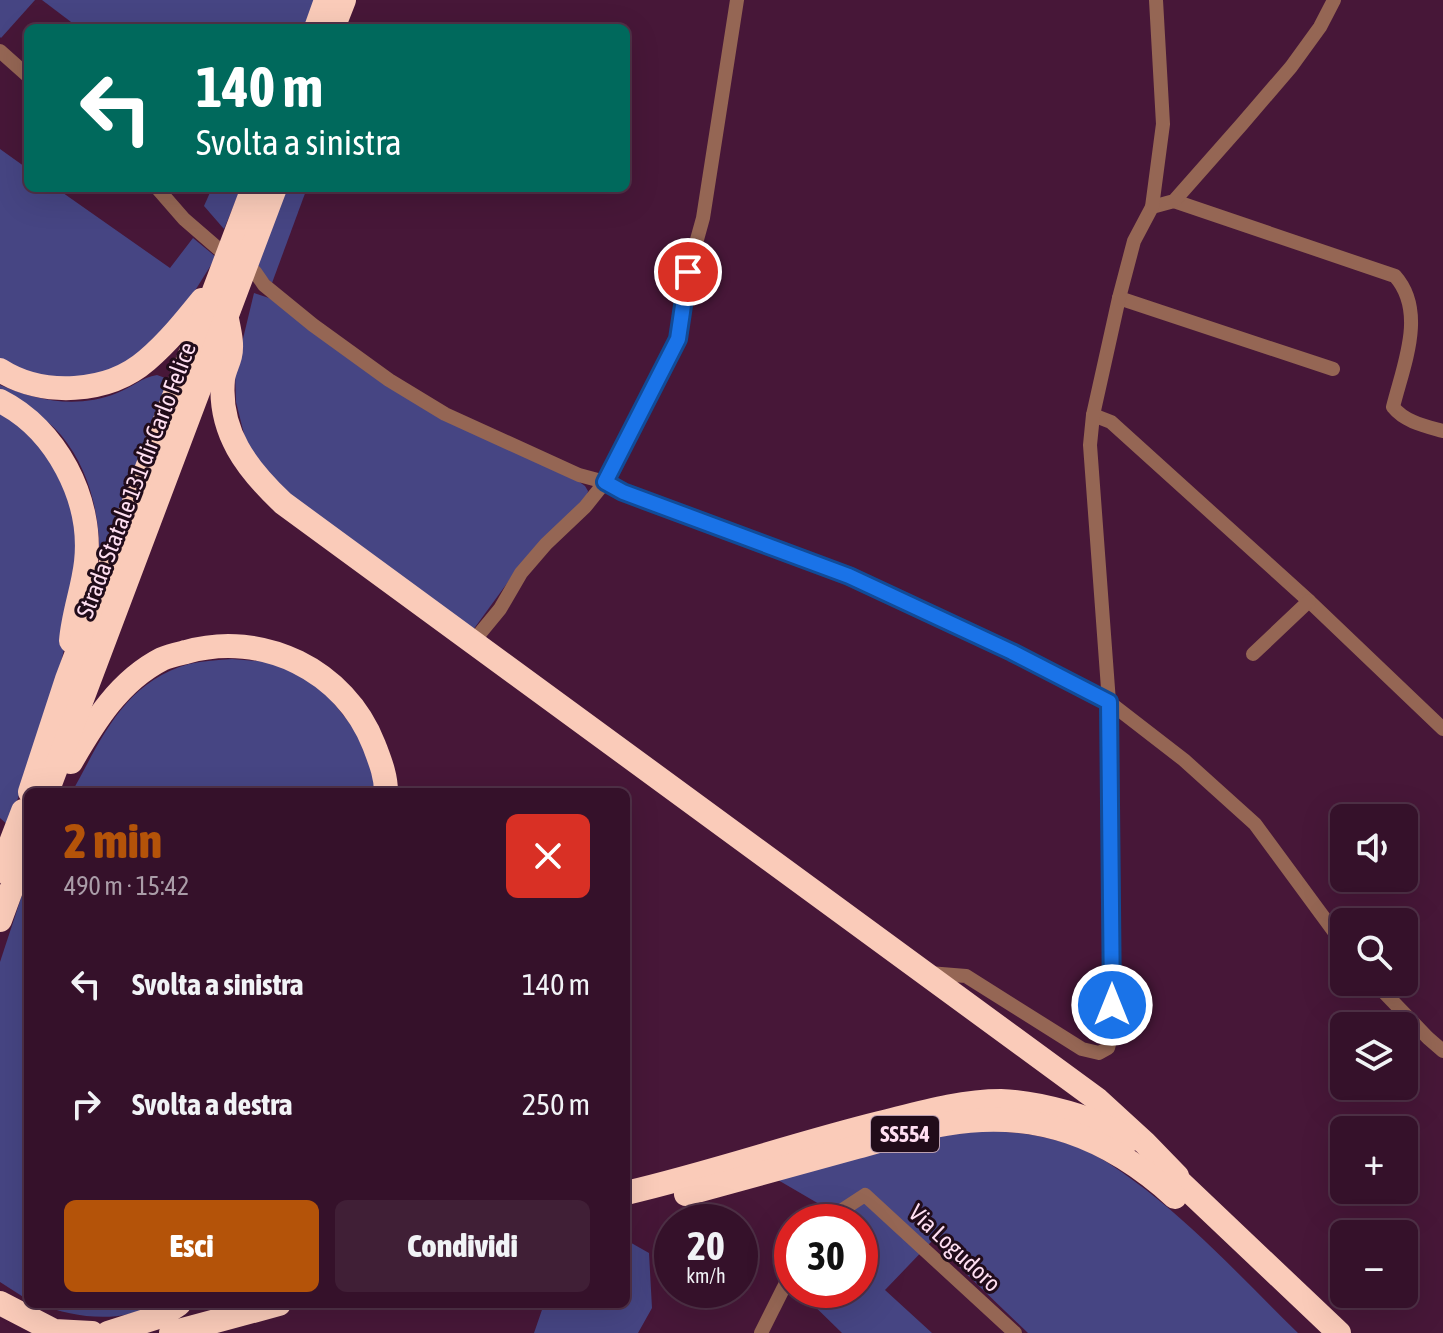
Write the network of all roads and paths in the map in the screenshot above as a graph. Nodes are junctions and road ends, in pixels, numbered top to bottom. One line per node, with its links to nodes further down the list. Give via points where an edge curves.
1 (326, 0): 6 (highway)
2 (344, 0): 7 (highway)
3 (737, 0): 25 (street, via 678,339)
4 (1156, 0): 14 (street, via 1163,124)
5 (1334, 0): 13 (street, via 1291,67)
6 (317, 24)
7 (335, 24)
8 (0, 51): 9 (street)
9 (24, 72)
10 (160, 192): 15 (street)
11 (251, 192): 17 (highway, Strada Statale 131 dir Carlo Felice)
12 (274, 192): 19 (highway, Strada Statale 131 dir Carlo Felice)
13 (1174, 201): 14 (street); 24 (street, via 1395,276 1407,297 1412,334 1393,407 1417,424)
14 (1152, 207): 18 (street, via 1134,241)
15 (221, 251)
16 (255, 272): 25 (street, via 313,325 445,414)
17 (216, 282): 21 (highway, via 145,362 105,383 65,389 19,382); 29 (highway, Strada Statale 131 dir Carlo Felice)
18 (1119, 298): 20 (street); 23 (street)
19 (227, 319): 27 (highway, via 231,352 223,378 224,408 244,462 283,503); 33 (highway, Strada Statale 131 dir Carlo Felice)
20 (1333, 369)
21 (0, 370)
22 (0, 401): 29 (highway, via 51,443 77,493 87,560)
23 (1093, 415): 26 (street, via 1111,422); 30 (street, via 1090,445)
24 (1443, 431)
25 (605, 482): 27 (street, via 521,573); 30 (street, via 849,576)
26 (1309, 601): 28 (street); 31 (street)
27 (472, 643): 45 (highway)
28 (1253, 654)
29 (67, 679): 32 (highway)
30 (1109, 702): 44 (street, via 1255,824); 45 (street, via 1113,948 1108,1048 1099,1053 1082,1049 966,976)
31 (1443, 729)
32 (31, 788)
33 (51, 788)
34 (53, 788): 35 (highway, via 115,693 162,659 210,645 253,646 289,657 324,678 366,724)
35 (386, 788)
36 (24, 808): 41 (highway, bridge)
37 (0, 837): 40 (highway)
38 (24, 855): 43 (highway, bridge)
39 (0, 857): 42 (highway)
40 (24, 858)
41 (0, 871)
42 (24, 878)
43 (0, 920)
44 (1330, 926)
45 (921, 972): 48 (highway, via 1098,1100)
46 (1388, 996): 47 (street)
47 (1443, 1051)
48 (1177, 1176): 49 (highway, SS554, via 1120,1133 1067,1113 1002,1101 944,1107); 64 (highway, SS554)
49 (630, 1192)
50 (851, 1204): 51 (street, Via Logudoro, via 865,1195)
51 (875, 1204)
52 (878, 1207): 62 (street, Via Logudoro)
53 (630, 1209): 63 (highway, SS554, via 943,1124 1024,1121 1084,1136 1141,1168)
54 (0, 1303): 58 (highway, via 54,1331)
55 (774, 1307): 61 (street)
56 (173, 1308): 59 (highway)
57 (264, 1308): 60 (highway)
58 (92, 1333)
59 (108, 1333)
60 (171, 1333)
61 (761, 1333)
62 (1015, 1333)
63 (1316, 1333)
64 (1339, 1333)

